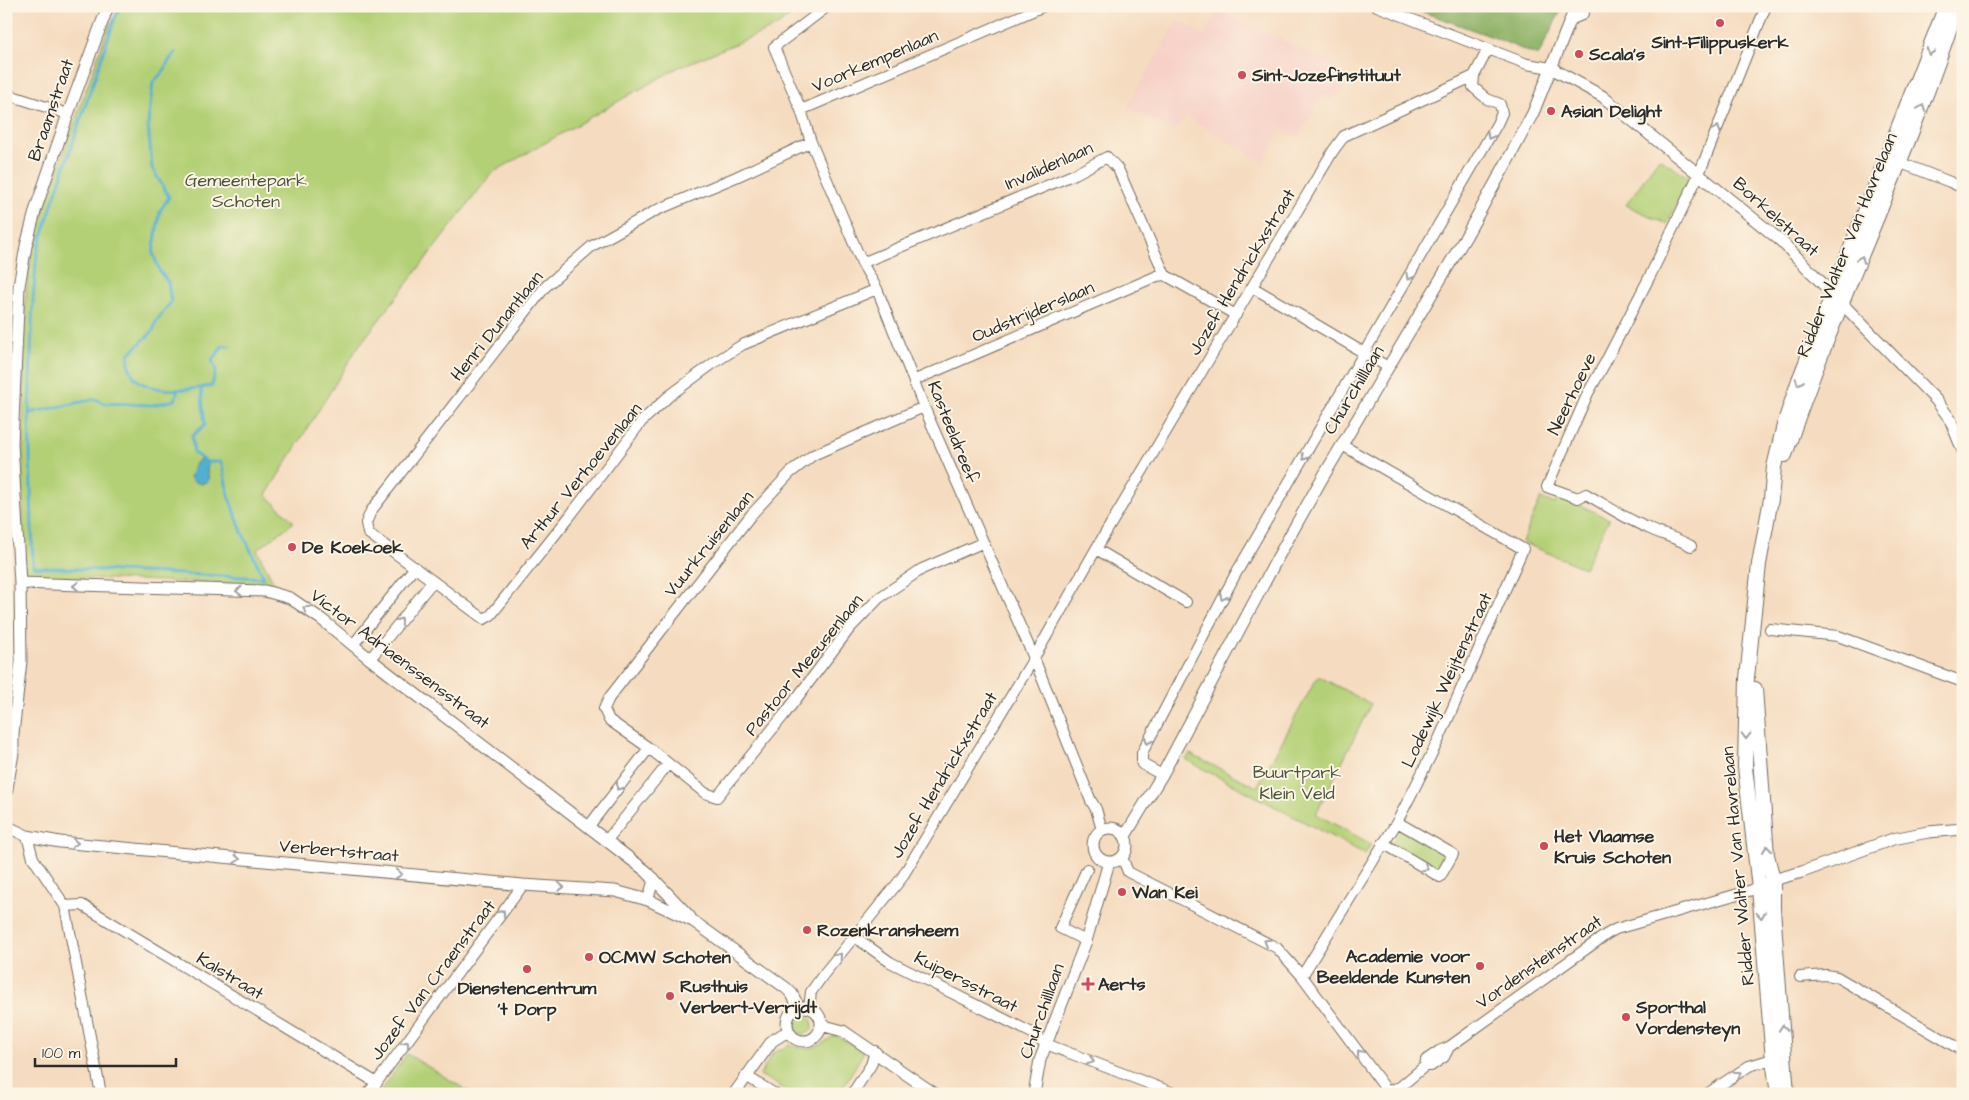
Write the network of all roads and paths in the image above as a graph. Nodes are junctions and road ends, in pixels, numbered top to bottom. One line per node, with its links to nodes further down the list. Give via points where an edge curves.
1 (108, 6): 16 (street, Braamstraat)
2 (828, 6): 15 (street, Kasteeldreef, via 774,47)
3 (1044, 6): 15 (street, Voorkempenlaan)
4 (1378, 6): 11 (street)
5 (1576, 6): 10 (street, Churchilllaan)
6 (1587, 6): 10 (street, Churchilllaan, via 1582,15)
7 (1766, 6): 19 (street, one-way to 7)
8 (1946, 6): 25 (main road, Ridder Walter Van Havrelaan, one-way to 25)
9 (1958, 6): 18 (main road, Ridder Walter Van Havrelaan, one-way to 9)
10 (1570, 20): 12 (street, Churchilllaan)
11 (1488, 49): 12 (street, via 1527,64); 13 (street)
12 (1551, 68): 19 (street, Borkelstraat, via 1602,96); 28 (street, Churchilllaan, via 1533,113 1513,150)
13 (1474, 76): 23 (street, Jozef Hendrickxstraat, via 1344,136); 27 (street, Churchilllaan, one-way to 27, via 1473,87 1487,99 1500,104 1502,113)
14 (6, 94): 16 (street)
15 (801, 110): 17 (street, Kasteeldreef)
16 (68, 114): 38 (street, Braamstraat, via 30,228 19,286 12,444)
17 (811, 142): 21 (street, Kasteeldreef); 36 (street, Henri Dunantlaan, via 657,210 592,246 545,287 371,511 366,522 368,533)
18 (1900, 163): 20 (street); 25 (main road, Ridder Walter Van Havrelaan, one-way to 18)
19 (1699, 174): 25 (street, Borkelstraat, via 1782,241); 34 (street, Neerhoeve, via 1652,274 1588,393 1548,487 1578,498 1586,494 1626,518)
20 (1963, 188)
21 (862, 263): 22 (street, Invalidenlaan, via 1107,158 1118,169); 24 (street, Kasteeldreef)
22 (1165, 275): 26 (street); 29 (street, Oudstrijderslaan)
23 (1252, 287): 26 (street, Jozef Hendrickxstraat); 27 (street)
24 (877, 289): 29 (street, Kasteeldreef); 40 (street, Arthur Verhoevenlaan, via 742,345 670,396 642,421 491,615)
25 (1838, 299): 32 (street, Borkelstraat, via 1936,400 1950,419); 42 (main road, Ridder Walter Van Havrelaan, via 1815,338 1784,425 1759,564)
26 (1236, 315): 35 (street, Jozef Hendrickxstraat)
27 (1365, 354): 28 (street); 52 (street, Churchilllaan, one-way to 52, via 1234,575 1142,753 1142,764)
28 (1388, 367): 31 (street, Churchilllaan)
29 (914, 380): 30 (street, Kasteeldreef)
30 (924, 408): 33 (street, Kasteeldreef); 48 (street, Vuurkruisenlaan, via 813,456 790,473 751,515 609,698 604,709 609,720)
31 (1342, 444): 52 (street, Churchilllaan); 55 (street, Lodewijk Weijtenstraat, via 1523,549 1439,739)
32 (1963, 452)
33 (982, 543): 44 (street, Kasteeldreef); 54 (street, Pastoor Meeusenlaan, via 922,569 879,598 850,628)
34 (1691, 546)
35 (1096, 548): 39 (street); 44 (street, Jozef Hendrickxstraat)
36 (415, 567): 37 (street, Henri Dunantlaan); 43 (street)
37 (433, 581): 40 (street, Henri Dunantlaan); 45 (street, one-way to 37)
38 (20, 583): 43 (street, Victor Adriaenssensstraat, one-way to 38, via 290,598 265,591); 47 (street, Braamstraat, via 21,661)
39 (1186, 602)
40 (484, 619)
41 (1770, 630): 46 (street, via 1838,636)
42 (1752, 635): 68 (main road, Ridder Walter Van Havrelaan, one-way to 42, via 1767,856); 70 (main road, Ridder Walter Van Havrelaan, one-way to 70, via 1747,678 1746,767)
43 (353, 645): 45 (street, Victor Adriaenssensstraat)
44 (1034, 658): 59 (street, Kasteeldreef); 74 (street, Jozef Hendrickxstraat, via 901,879)
45 (370, 659): 57 (street, Victor Adriaenssensstraat)
46 (1963, 682)
47 (13, 734): 49 (street, Braamstraat); 51 (street, Braamstraat)
48 (649, 748): 50 (street, Vuurkruisenlaan); 57 (street, one-way to 57)
49 (6, 752)
50 (668, 764): 54 (street, Vuurkruisenlaan, via 705,793); 62 (street)
51 (8, 770): 53 (street, Braamstraat)
52 (1162, 775): 61 (street, Churchilllaan)
53 (6, 794)
54 (717, 797)
55 (1396, 822): 63 (street, Lodewijk Weijtenstraat); 63 (street, one-way to 55, via 1440,877 1453,854)
56 (6, 826): 60 (street, Verbertstraat)
57 (589, 826): 62 (street, Victor Adriaenssensstraat)
58 (1963, 829): 68 (street, Vordensteinstraat, via 1893,839)
59 (1102, 830): 61 (street, via 1117,829); 65 (street, via 1093,846 1098,857)
60 (27, 836): 69 (street, Verbertstraat, one-way to 69, via 60,842); 72 (street, via 33,858)
61 (1125, 836): 64 (street, via 1127,847)
62 (608, 840): 67 (street, Victor Adriaenssensstraat)
63 (1383, 843): 76 (street, Lodewijk Weijtenstraat)
64 (1122, 857): 65 (street); 76 (street, one-way to 64, via 1277,948 1128,872)
65 (1109, 862): 75 (street, Churchilllaan)
66 (1087, 869): 75 (street, via 1060,928)
67 (654, 878): 71 (street); 73 (street, Verbertstraat)
68 (1773, 880): 70 (street, Vordensteinstraat); 84 (main road, Ridder Walter Van Havrelaan, one-way to 68)
69 (523, 885): 71 (street, Verbertstraat, one-way to 71, via 615,891); 86 (street, Jozef Van Craenstraat, one-way to 69)
70 (1759, 888): 84 (main road, Ridder Walter Van Havrelaan, one-way to 84); 96 (street, Vordensteinstraat, via 1612,932 1449,1047 1444,1057 1431,1066 1425,1066)
71 (648, 900): 73 (street, Verbertstraat)
72 (65, 906): 86 (street, Kalstraat, via 82,905); 87 (street)
73 (693, 921): 78 (street, Verbertstraat, via 786,988)
74 (855, 937): 78 (street, Jozef Hendrickxstraat, one-way to 74, via 823,975); 81 (street, Kuipersstraat, via 890,962 1030,1032)
75 (1086, 941): 81 (street, Churchilllaan)
76 (1302, 976): 95 (street, one-way to 76, via 1383,1085)
77 (1800, 977): 83 (street, via 1837,977)
78 (804, 1008): 79 (street, Verbertstraat, via 818,1014); 80 (street, via 789,1014)
79 (821, 1025): 80 (street, via 817,1036 807,1041 796,1040); 82 (street, via 843,1031)
80 (788, 1031): 85 (street, via 772,1041)
81 (1046, 1044): 93 (street, Churchilllaan); 94 (street, Kuipersstraat, one-way to 94)
82 (875, 1051): 91 (street, via 871,1065); 92 (street)
83 (1963, 1051)
84 (1779, 1057): 97 (street, one-way to 84, via 1749,1066); 98 (main road, Ridder Walter Van Havrelaan); 99 (main road, Ridder Walter Van Havrelaan)
85 (746, 1076): 89 (street); 90 (street)
86 (376, 1083): 88 (street, Jozef Van Craenstraat)
87 (102, 1094)
88 (368, 1094)
89 (734, 1094)
90 (775, 1094)
91 (852, 1094)
92 (935, 1094)
93 (1034, 1094)
94 (1176, 1094)
95 (1382, 1094)
96 (1386, 1094)
97 (1707, 1094)
98 (1778, 1094)
99 (1787, 1094)

